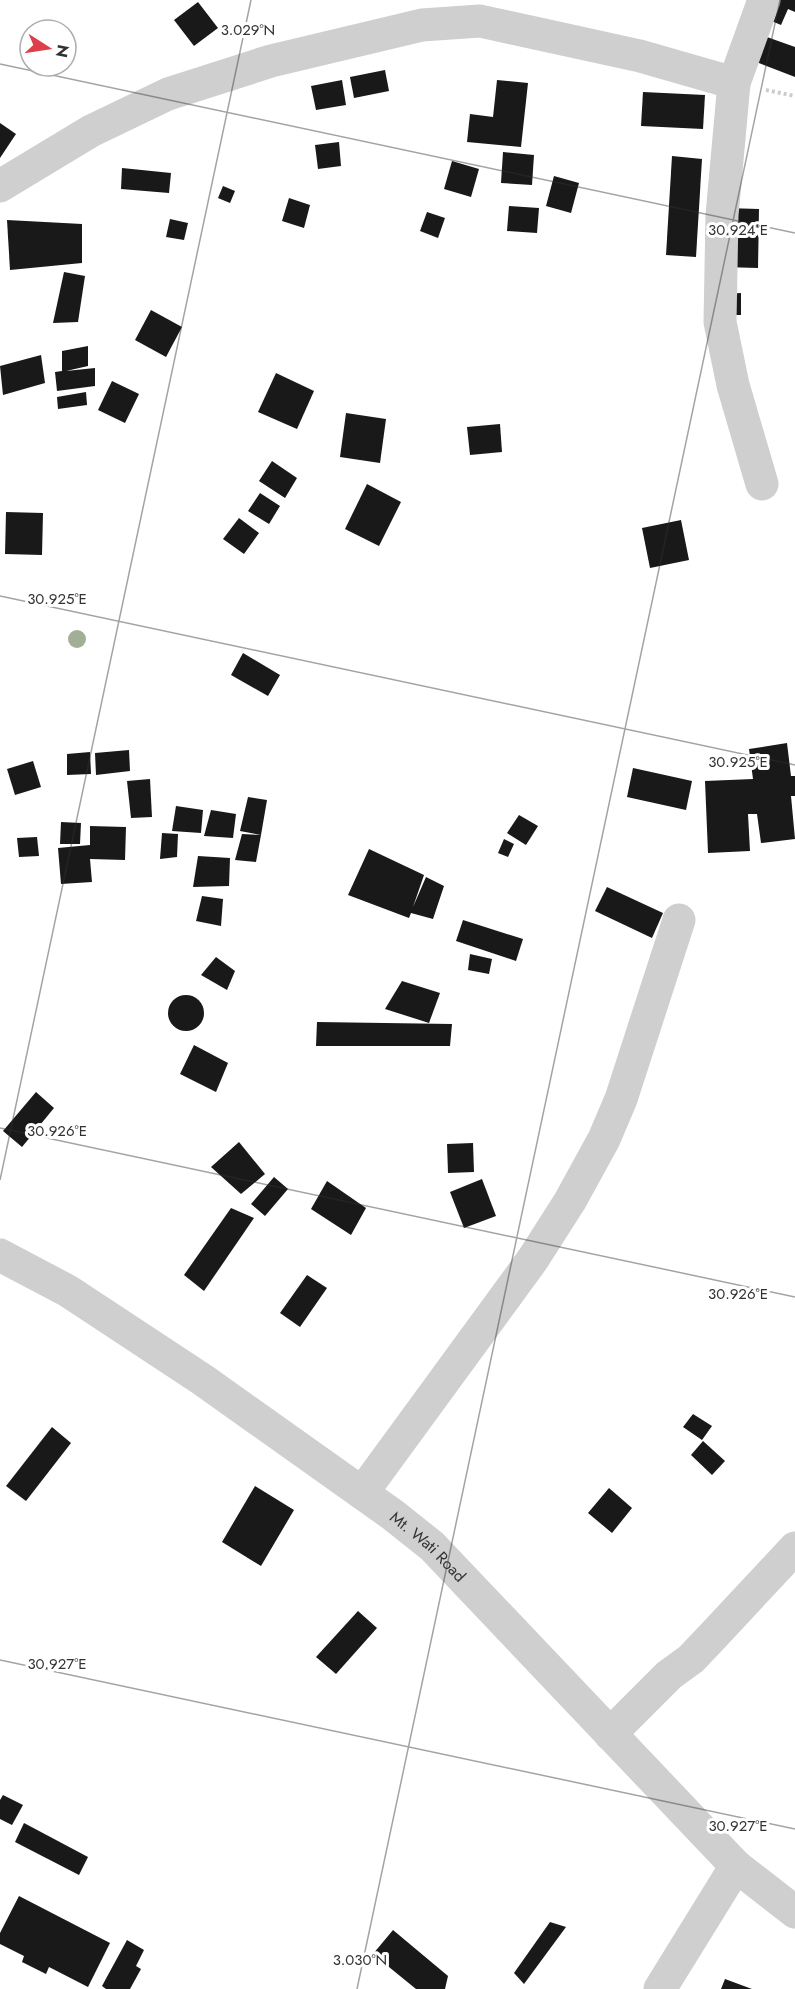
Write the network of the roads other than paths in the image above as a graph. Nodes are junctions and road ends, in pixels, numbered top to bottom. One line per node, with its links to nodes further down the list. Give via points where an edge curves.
1 (764, 0): 2 (street)
2 (734, 83): 3 (street, via 640,56 480,21 422,25 271,60 168,94 91,131); 4 (street, via 722,215 720,322 733,385)
3 (0, 186)
4 (762, 484)
5 (679, 920): 7 (street, via 621,1099 570,1201 533,1259)
6 (0, 1255): 7 (street, Mt. Wati Road, via 68,1291 203,1380)
7 (362, 1493): 9 (street, Mt. Wati Road, via 432,1546)
8 (795, 1548): 9 (street, via 691,1659 669,1675)
9 (610, 1734): 10 (street, Mt. Wati Road)
10 (736, 1866): 11 (street, Mt. Wati Road); 12 (street)
11 (795, 1912)
12 (660, 1989)

